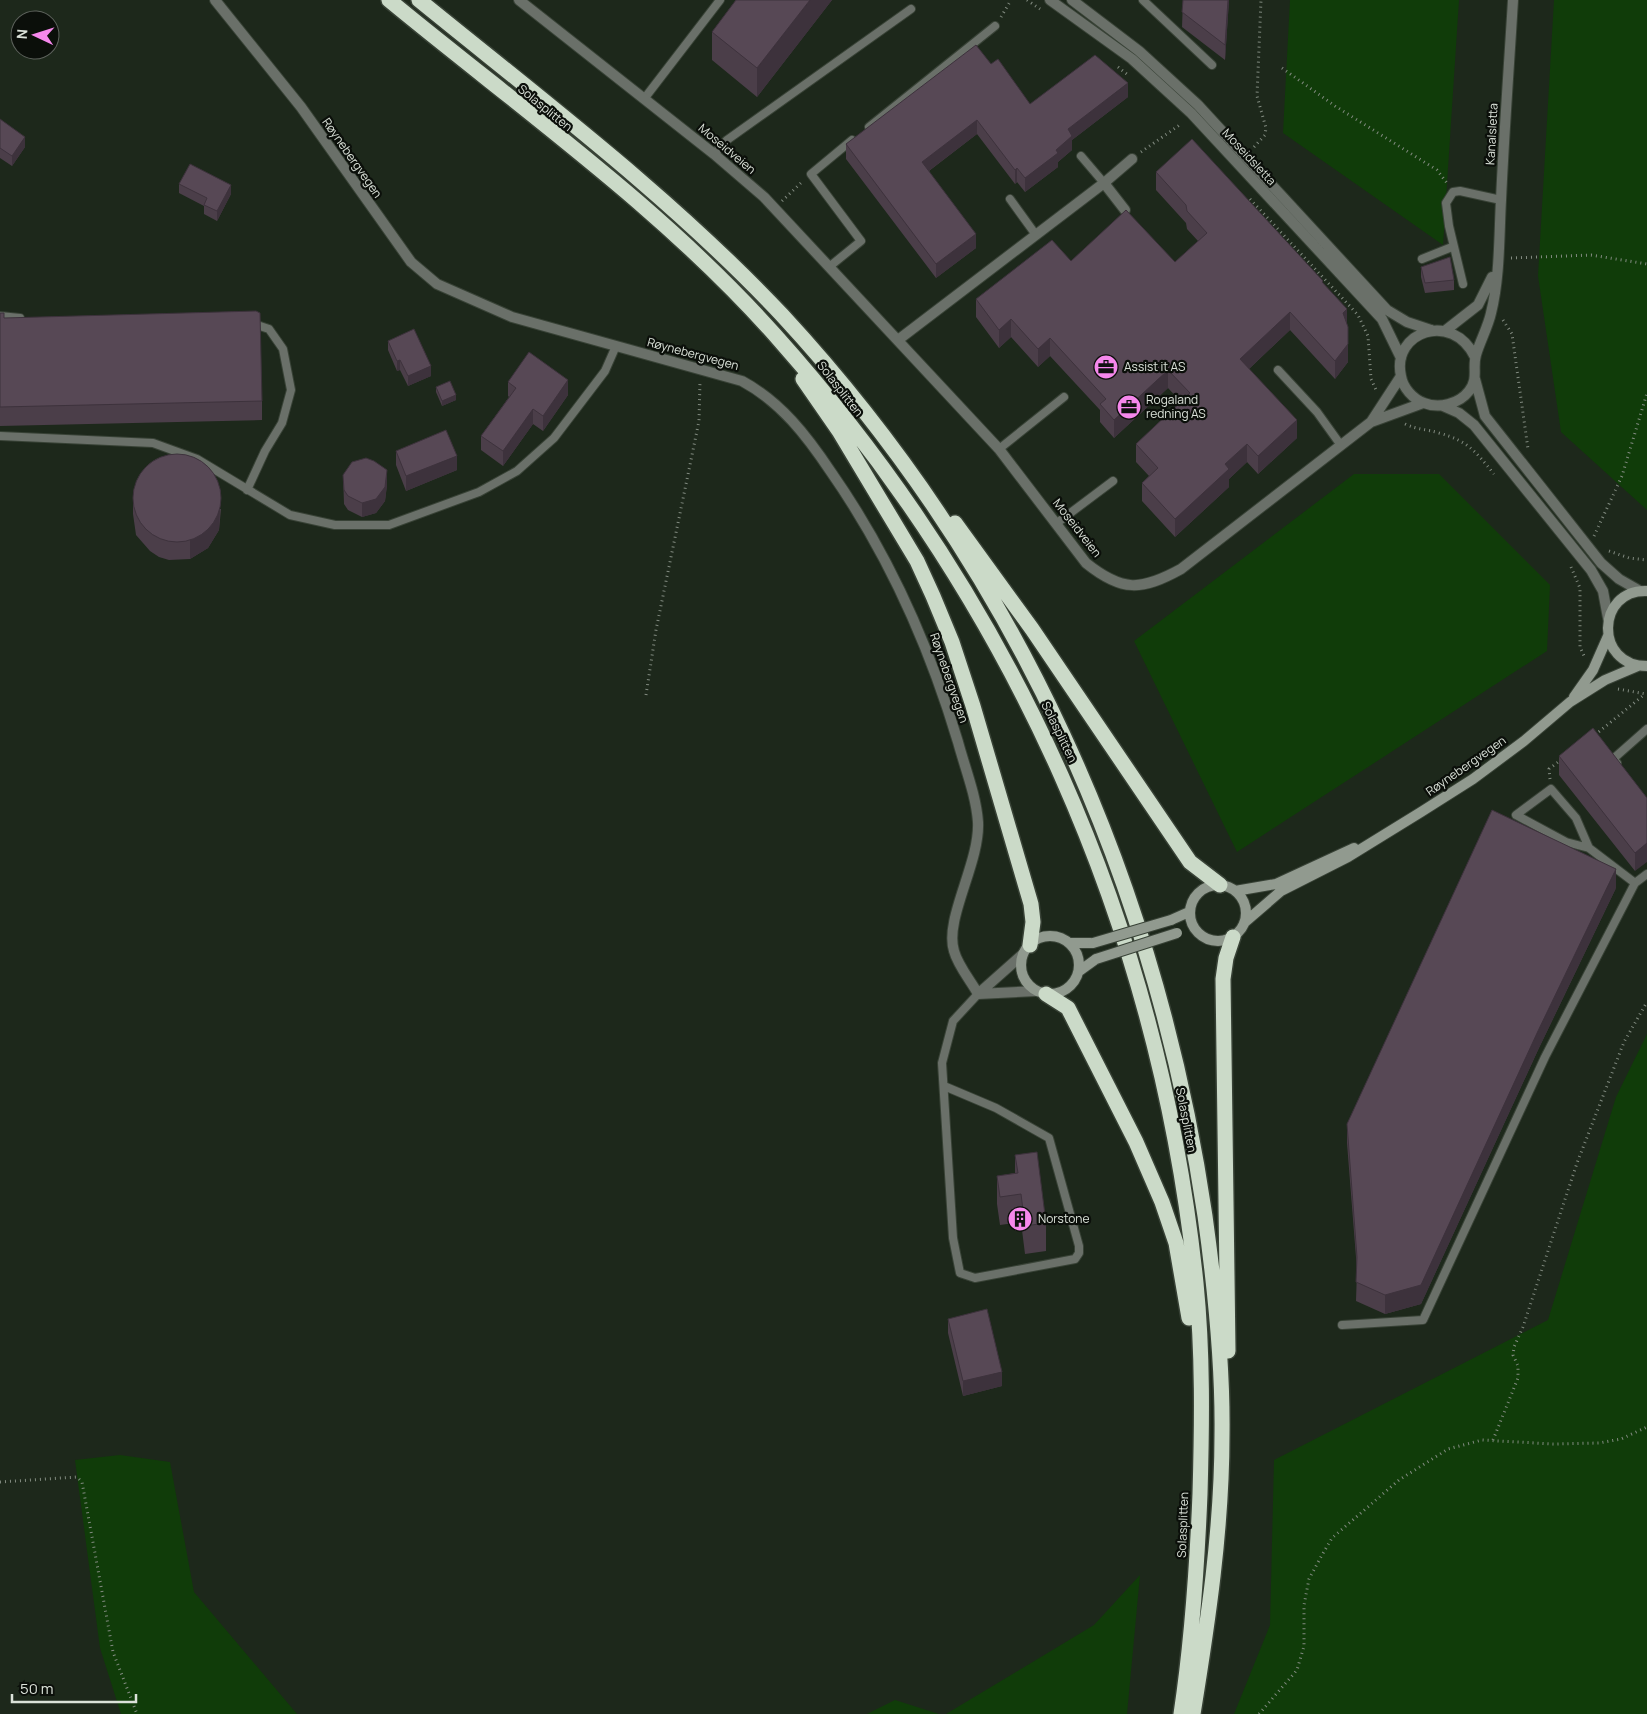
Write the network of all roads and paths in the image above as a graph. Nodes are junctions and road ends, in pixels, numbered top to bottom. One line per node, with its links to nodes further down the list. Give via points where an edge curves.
1 (215, 0): 54 (street, Røynebergvegen, via 302,107 411,262 424,274 437,284 512,317)
2 (389, 0): 52 (highway, Solasplitten, via 662,224 727,284)
3 (419, 0): 72 (highway, Solasplitten, via 595,142 742,274 838,380)
4 (519, 0): 20 (street, Moseidveien)
5 (720, 0): 20 (lane)
6 (1011, 0): 15 (path)
7 (1027, 0): 14 (path)
8 (1050, 0): 56 (street, Moseidsletta, via 1132,59 1191,113 1382,319)
9 (1072, 0): 50 (street, Moseidsletta, via 1139,51 1198,105 1387,310 1407,322)
10 (1143, 0): 17 (lane)
11 (1262, 0): 26 (path, via 1257,96 1266,128)
12 (1513, 0): 35 (street, Kanalsletta)
13 (911, 9): 27 (lane, via 726,140)
14 (1042, 10)
15 (995, 26): 24 (lane)
16 (1112, 62): 19 (path)
17 (1212, 66)
18 (1282, 68): 32 (path, via 1335,106 1438,170)
19 (1134, 81)
20 (644, 99): 27 (street, Moseidveien)
21 (1175, 118): 22 (path)
22 (1181, 124): 23 (path); 29 (path)
23 (1187, 130)
24 (864, 131)
25 (856, 137): 30 (lane)
26 (1254, 148)
27 (714, 154): 43 (street, Moseidveien, via 764,197)
28 (1081, 156): 31 (lane)
29 (1132, 159): 31 (street)
30 (811, 174): 36 (path); 43 (lane, via 861,241)
31 (1104, 183): 37 (street); 38 (street)
32 (1453, 192): 35 (lane); 39 (lane, via 1446,203)
33 (1246, 195): 61 (path, via 1358,315 1368,336 1371,379)
34 (1010, 199): 38 (lane)
35 (1501, 200): 40 (street, Kanalsletta)
36 (781, 202)
37 (1125, 210)
38 (1036, 235): 53 (street)
39 (1452, 247): 41 (lane); 45 (lane)
40 (1498, 258): 42 (path, via 1591,256); 44 (street, Kanalsletta)
41 (1422, 259)
42 (1647, 264)
43 (829, 267): 53 (street, Moseidveien)
44 (1496, 270): 51 (street, via 1478,305); 55 (street, Kanalsletta, via 1491,312)
45 (1463, 284)
46 (0, 316): 48 (lane)
47 (1501, 318): 71 (path, via 1512,334)
48 (26, 319)
49 (242, 323): 75 (lane, via 269,329 283,349 290,390 282,423)
50 (1431, 330): 51 (street); 56 (street, via 1407,345)
51 (1446, 330): 55 (street, via 1469,345)
52 (774, 334): 108 (highway, via 839,431 917,561 952,642 1031,904 1033,922); 116 (highway, Solasplitten, via 823,390 898,490 984,621 1055,758 1093,850 1130,957 1163,1077 1174,1135 1196,1285)
53 (898, 340): 70 (street, Moseidveien)
54 (616, 346): 57 (street, Røynebergvegen); 75 (lane, via 605,371 554,438 517,471 479,492 389,526 335,525 290,515)
55 (1475, 357): 60 (street)
56 (1401, 358): 59 (street)
57 (700, 368): 89 (path, via 699,421); 111 (street, Røynebergvegen, via 742,381 785,412 822,458 858,513 907,602 938,679 975,804 978,822 976,849 952,933 954,953)
58 (1278, 370): 69 (lane, via 1317,412)
59 (1401, 376): 64 (street, via 1413,396); 67 (street)
60 (1475, 379): 65 (street, via 1468,392); 83 (street, via 1485,416 1601,563 1619,579)
61 (1377, 392)
62 (1647, 393): 78 (path, via 1622,476)
63 (1064, 397): 70 (lane)
64 (1423, 403): 65 (street); 67 (street)
65 (1443, 406): 84 (street, via 1459,413 1474,426 1591,570 1603,591)
66 (1398, 420): 73 (path, via 1418,430 1438,432 1471,446)
67 (1371, 422): 69 (street, Moseidveien)
68 (0, 436): 75 (lane, via 152,442 197,459)
69 (1340, 444): 76 (street, Moseidveien, via 1181,569 1148,585 1127,585 1104,578 1086,563)
70 (999, 449): 76 (street, Moseidveien)
71 (1529, 455)
72 (914, 476): 101 (highway, via 965,534 1190,862); 117 (highway, Solasplitten, via 996,604 1044,692 1110,846 1146,953 1179,1074 1198,1171 1214,1283)
73 (1496, 476)
74 (1113, 481): 76 (lane)
75 (248, 490)
76 (1057, 523)
77 (1588, 528): 78 (path)
78 (1594, 536): 79 (path)
79 (1598, 541)
80 (1607, 550): 82 (path)
81 (1567, 560): 86 (path, via 1580,588 1580,647)
82 (1647, 560)
83 (1643, 591): 84 (street, via 1620,600)
84 (1608, 618): 85 (street, Røynebergvegen)
85 (1608, 636): 87 (street, Røynebergvegen, via 1618,655); 91 (street, Røynebergvegen, via 1593,670)
86 (1587, 663)
87 (1642, 666): 91 (street, Røynebergvegen, via 1605,680)
88 (1613, 688): 90 (path)
89 (646, 694)
90 (1646, 694): 93 (path)
91 (1570, 702): 97 (street, Røynebergvegen, via 1473,779)
92 (1647, 729): 95 (lane, via 1613,759)
93 (1594, 736)
94 (1565, 756): 96 (path, via 1550,769)
95 (1625, 773)
96 (1551, 789): 98 (lane, via 1576,818); 98 (lane, via 1516,815 1566,842)
97 (1370, 843): 102 (street, Røynebergvegen, via 1342,852 1276,884); 104 (street, Røynebergvegen, via 1281,891)
98 (1589, 848): 100 (lane)
99 (1647, 874): 100 (lane)
100 (1635, 883): 114 (lane, via 1545,1057 1423,1320)
101 (1220, 885): 102 (street); 103 (street, via 1202,890 1193,899)
102 (1235, 891): 104 (street, via 1245,906)
103 (1189, 912): 105 (street); 107 (street, bridge, via 1093,943)
104 (1244, 924): 106 (street, Røynebergvegen)
105 (1198, 934): 106 (street, via 1215,941); 109 (street, bridge, via 1177,933 1096,959)
106 (1233, 937): 117 (highway, via 1224,979 1228,1337)
107 (1069, 943): 108 (street, via 1049,936 1038,939); 109 (street, via 1079,961)
108 (1026, 949): 110 (street, via 1021,965 1023,976 1028,985); 111 (street)
109 (1078, 972): 110 (street, via 1066,989 1056,994)
110 (1041, 992): 111 (street); 116 (highway, via 1068,1008 1136,1142 1162,1202 1176,1242 1185,1289)
111 (978, 994): 113 (lane, via 952,1021 942,1063)
112 (1647, 1002): 118 (path, via 1624,1042 1578,1163 1514,1347 1518,1378)
113 (944, 1086): 113 (lane, via 953,1238 960,1273 975,1278 1075,1259 1078,1246 1049,1138 996,1108)
114 (1342, 1325)
115 (1647, 1427): 118 (path, via 1621,1439 1599,1443)
116 (1202, 1429): 121 (highway, Solasplitten, via 1196,1600)
117 (1222, 1435): 122 (highway, Solasplitten, via 1211,1598)
118 (1493, 1440): 123 (path, via 1448,1449 1399,1480 1332,1538 1309,1579 1304,1605 1304,1646 1297,1670)
119 (0, 1482): 120 (path, via 64,1476 77,1477 82,1482 113,1652)
120 (137, 1714)
121 (1181, 1714)
122 (1193, 1714)
123 (1259, 1714)

